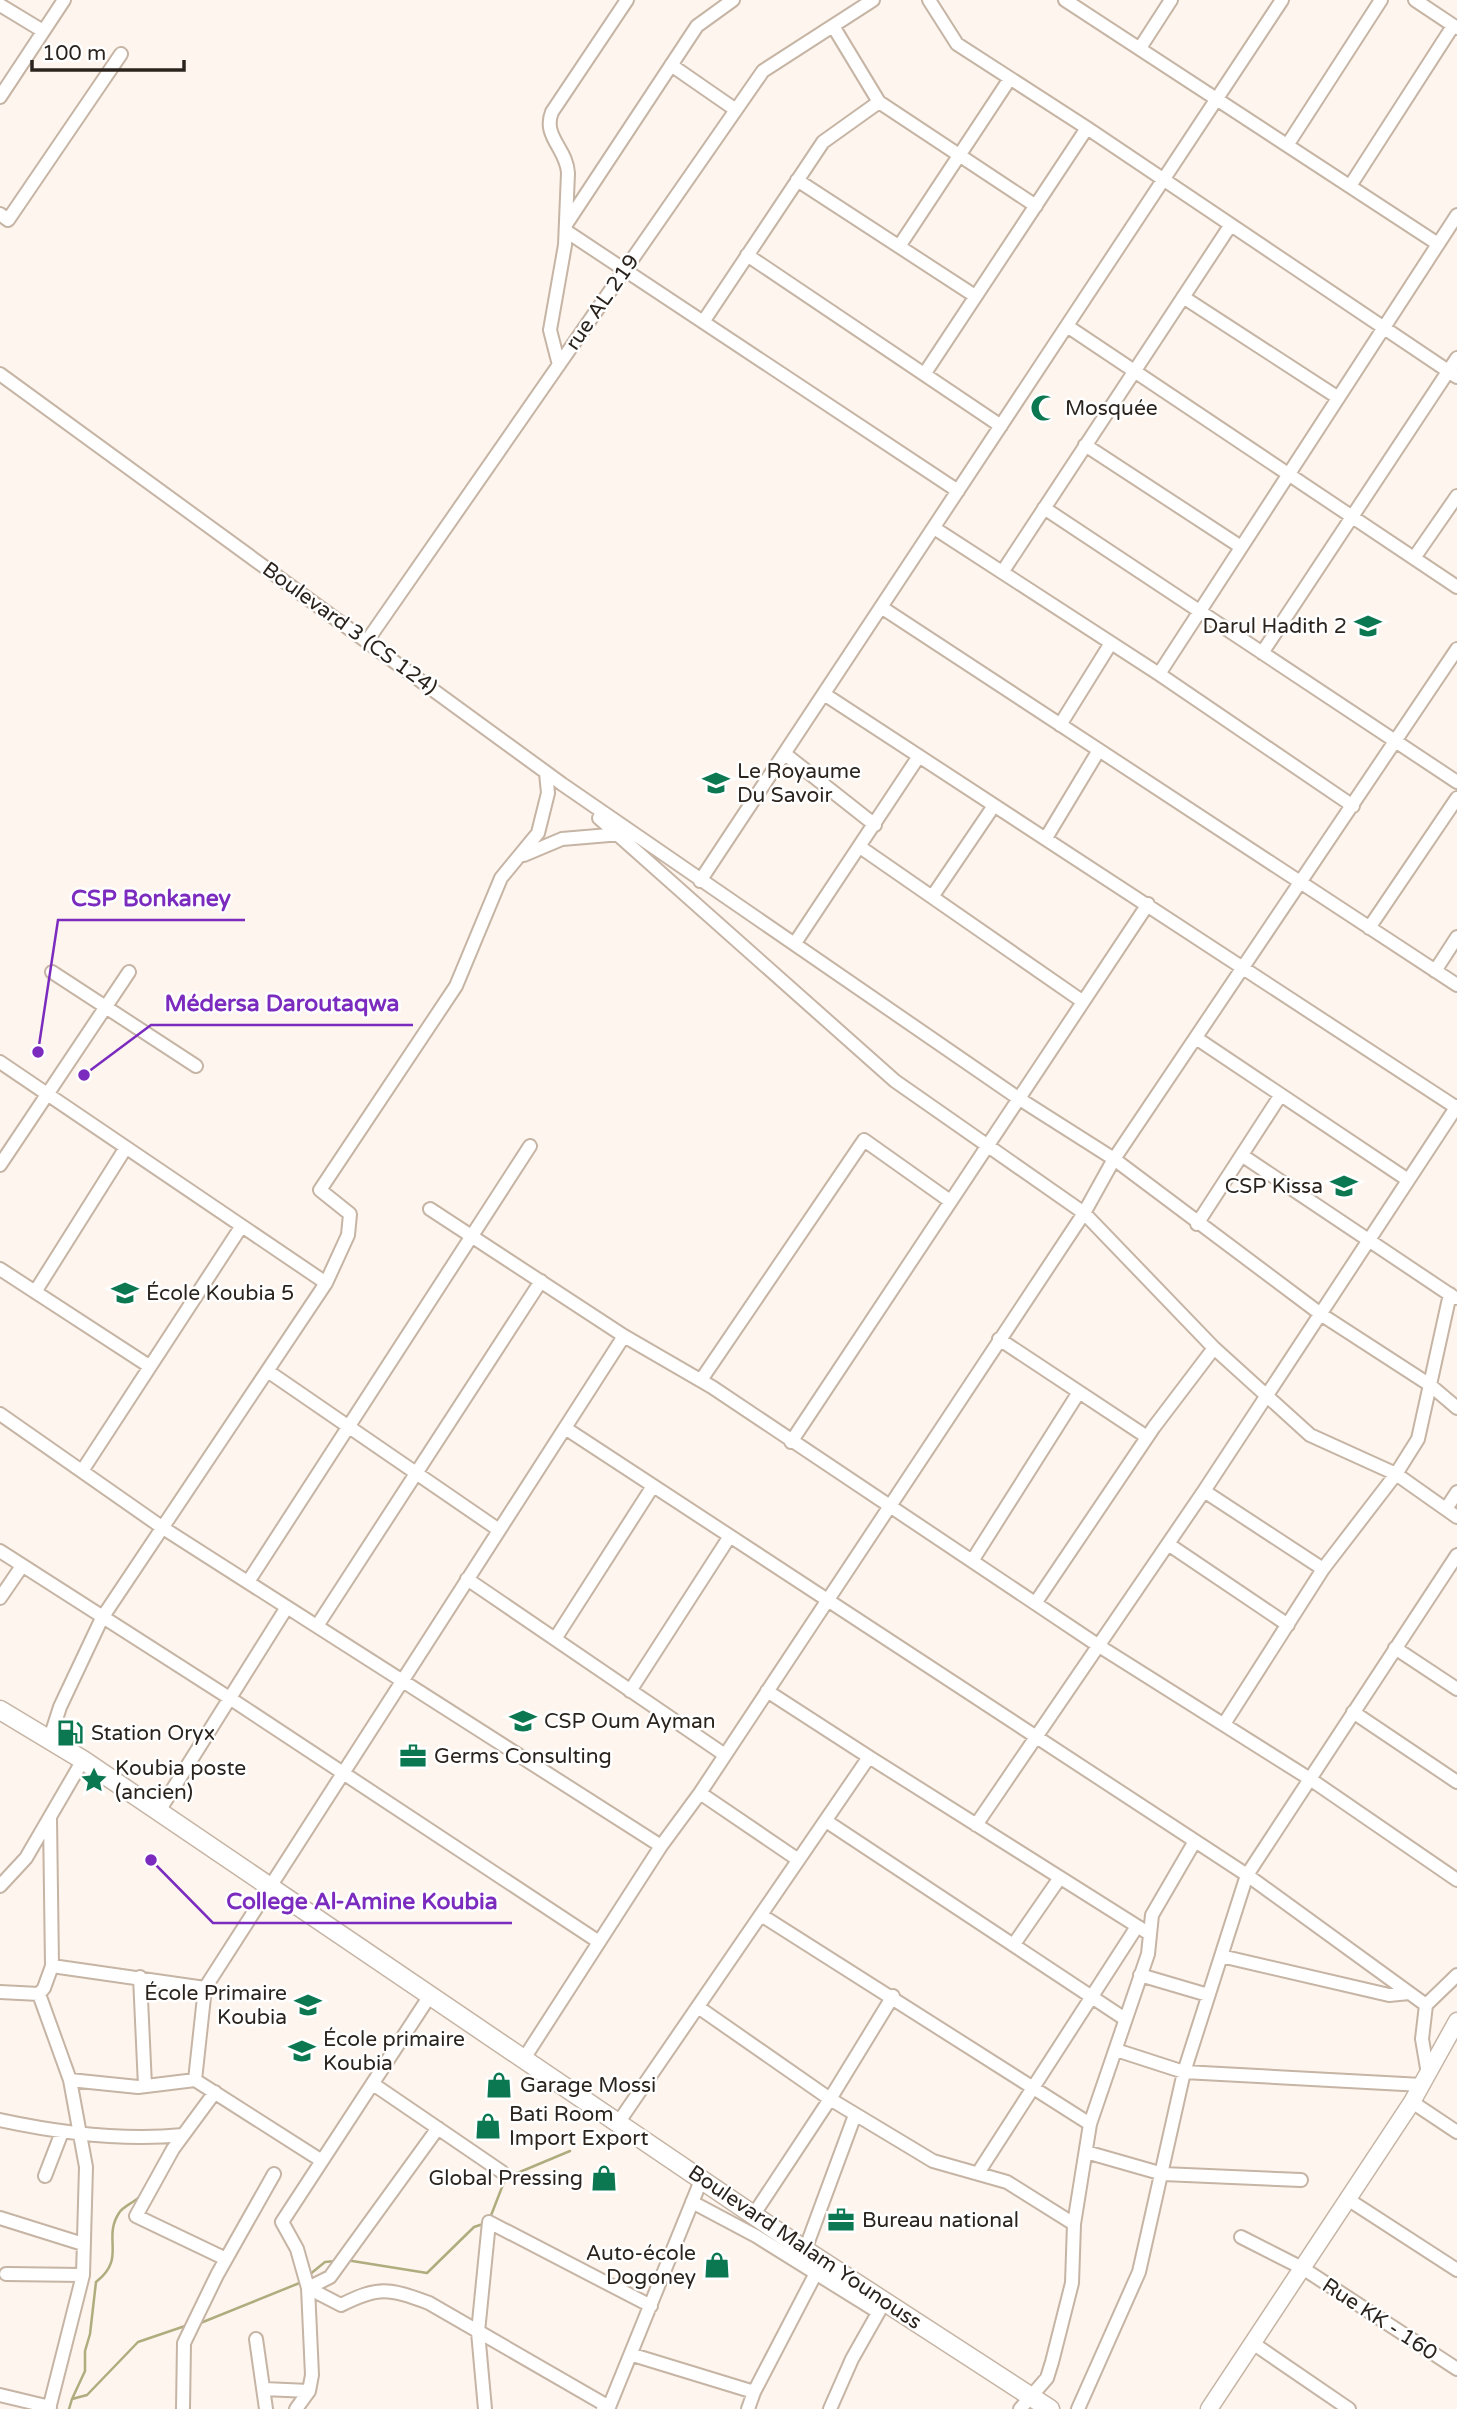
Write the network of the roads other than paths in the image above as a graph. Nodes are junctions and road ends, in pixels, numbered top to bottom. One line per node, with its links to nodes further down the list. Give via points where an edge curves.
1 (64, 0): 14 (street)
2 (627, 0): 33 (street, via 548,123 568,164)
3 (733, 0): 17 (street, via 701,20)
4 (873, 0): 12 (street, rue AL 219)
5 (929, 0): 18 (street, via 957,44)
6 (1065, 0): 15 (street)
7 (1171, 0): 15 (street)
8 (1282, 0): 20 (street)
9 (1381, 0): 24 (street)
10 (1415, 0): 13 (street)
11 (0, 5): 14 (street)
12 (833, 26): 21 (street); 22 (street, rue AL 219, via 763,71)
13 (1455, 27): 28 (street)
14 (44, 31): 19 (street)
15 (1140, 48): 20 (street)
16 (121, 54): 30 (street, via 8,220)
17 (671, 65): 22 (street); 33 (street)
18 (1009, 80): 23 (street); 25 (street)
19 (0, 97)
20 (1217, 100): 24 (street); 26 (street)
21 (879, 102): 25 (street); 27 (street, via 828,137)
22 (736, 110): 37 (street, rue AL 219)
23 (1087, 128): 26 (street); 29 (street)
24 (1288, 144): 28 (street)
25 (958, 155): 29 (street); 35 (street)
26 (1164, 179): 32 (street); 41 (street)
27 (797, 180): 35 (street); 36 (street)
28 (1350, 186): 34 (street)
29 (1036, 206): 38 (street)
30 (0, 214)
31 (1457, 215): 34 (street)
32 (1230, 226): 39 (street); 42 (street)
33 (566, 227): 37 (street); 44 (street, via 550,330)
34 (1438, 244): 42 (street)
35 (900, 245): 38 (street)
36 (747, 255): 40 (street); 45 (street)
37 (625, 270): 40 (street); 44 (street, rue AL 219)
38 (975, 296): 45 (street)
39 (1183, 297): 46 (street); 49 (street)
40 (703, 322): 53 (street)
41 (1067, 326): 46 (street); 50 (street)
42 (1382, 327): 48 (street); 49 (street)
43 (1457, 358): 48 (street)
44 (559, 365): 64 (street, rue AL 219)
45 (925, 373): 50 (street)
46 (1133, 373): 51 (street); 52 (street)
47 (0, 374): 64 (street, Boulevard 3 (CS 124))
48 (1452, 374): 56 (street)
49 (1337, 397): 52 (street)
50 (1001, 426): 53 (street)
51 (1086, 445): 55 (street); 58 (street)
52 (1287, 474): 56 (street); 58 (street)
53 (958, 491): 57 (street)
54 (1457, 496): 59 (street)
55 (1044, 508): 60 (street); 63 (street)
56 (1350, 516): 59 (street); 67 (street)
57 (934, 528): 60 (street); 62 (street)
58 (1241, 547): 63 (street)
59 (1414, 558): 61 (street)
60 (1003, 571): 65 (street)
61 (1457, 587)
62 (881, 607): 69 (street); 70 (street)
63 (1199, 611): 67 (street); 68 (street)
64 (367, 641): 75 (street, Boulevard 3 (CS 124))
65 (1111, 643): 68 (street); 70 (street)
66 (1457, 649): 71 (street)
67 (1262, 653): 71 (street)
68 (1159, 674): 79 (street)
69 (824, 694): 73 (street); 74 (street)
70 (1060, 725): 72 (street)
71 (1396, 741): 76 (street); 79 (street)
72 (1099, 750): 84 (street); 88 (street)
73 (785, 754): 81 (street); 87 (street)
74 (919, 756): 80 (street); 81 (street)
75 (546, 773): 77 (street, Boulevard 3 (CS 124)); 86 (street, via 545,814 538,833)
76 (1457, 782)
77 (562, 784): 82 (street); 83 (street, Boulevard 3 (CS 124))
78 (1457, 798): 91 (street)
79 (1353, 806): 88 (street)
80 (993, 807): 84 (street); 89 (street)
81 (875, 825): 85 (street)
82 (616, 834): 83 (street); 86 (street, via 562,839); 108 (street, via 895,1081)
83 (634, 834): 87 (street, Boulevard 3 (CS 124))
84 (1046, 838): 90 (street)
85 (860, 847): 89 (street); 93 (street)
86 (518, 859): 124 (street, via 501,877 456,986 320,1190 350,1214 348,1235)
87 (700, 881): 93 (street, Boulevard 3 (CS 124))
88 (1301, 883): 91 (street); 94 (street)
89 (932, 897): 99 (street)
90 (1148, 904): 94 (street); 99 (street)
91 (1369, 928): 95 (street)
92 (1457, 937): 95 (street)
93 (795, 943): 106 (street, Boulevard 3 (CS 124))
94 (1245, 968): 101 (street); 107 (street)
95 (1435, 971): 98 (street)
96 (52, 972): 100 (street)
97 (129, 972): 100 (street)
98 (1457, 985)
99 (1083, 1001): 106 (street)
100 (105, 1007): 103 (street); 104 (street)
101 (1196, 1038): 105 (street); 112 (street)
102 (0, 1062): 104 (street)
103 (195, 1066)
104 (48, 1095): 110 (street); 113 (street)
105 (1280, 1096): 111 (street); 114 (street)
106 (1018, 1098): 108 (street); 112 (street, Boulevard 3 (CS 124))
107 (1457, 1107): 114 (street)
108 (986, 1145): 115 (street); 117 (street)
109 (530, 1146): 120 (street)
110 (125, 1149): 119 (street); 125 (street)
111 (1243, 1156): 118 (street); 121 (street)
112 (1114, 1159): 117 (street); 118 (street, Boulevard 3 (CS 124))
113 (0, 1165)
114 (1408, 1180): 121 (street)
115 (950, 1201): 133 (street, via 864,1140); 142 (street)
116 (430, 1209): 120 (street)
117 (1084, 1213): 129 (street); 130 (street)
118 (1197, 1224): 127 (street, Boulevard 3 (CS 124))
119 (240, 1227): 124 (street); 131 (street)
120 (472, 1237): 123 (street); 140 (street)
121 (1369, 1241): 126 (street); 127 (street)
122 (0, 1269): 125 (street)
123 (541, 1282): 128 (street); 145 (street)
124 (326, 1283): 132 (street)
125 (35, 1292): 131 (street)
126 (1453, 1297): 134 (street)
127 (1322, 1315): 134 (street, Boulevard 3 (CS 124)); 136 (street)
128 (624, 1336): 133 (street); 139 (street)
129 (999, 1339): 135 (street); 149 (street)
130 (1214, 1348): 136 (street); 141 (street)
131 (149, 1366): 143 (street)
132 (269, 1372): 140 (street); 151 (street)
133 (701, 1380): 142 (street)
134 (1430, 1385): 137 (street, Boulevard 3 (CS 124)); 144 (street, via 1418,1439)
135 (1079, 1392): 141 (street); 157 (street)
136 (1266, 1395): 144 (street, via 1310,1435); 147 (street)
137 (1457, 1408)
138 (0, 1414): 143 (street)
139 (565, 1428): 146 (street); 152 (street)
140 (349, 1429): 145 (street); 161 (street)
141 (1147, 1437): 164 (street)
142 (792, 1442): 149 (street)
143 (82, 1471): 151 (street)
144 (1396, 1474): 150 (street); 159 (street)
145 (415, 1475): 152 (street); 168 (street)
146 (653, 1486): 153 (street); 169 (street)
147 (1204, 1492): 154 (street); 159 (street)
148 (1457, 1492): 150 (street)
149 (889, 1507): 157 (street); 163 (street)
150 (1452, 1513)
151 (163, 1528): 161 (street); 166 (street)
152 (499, 1530): 160 (street)
153 (730, 1536): 163 (street); 174 (street)
154 (1168, 1544): 167 (street); 170 (street)
155 (0, 1550): 158 (street)
156 (1457, 1555): 171 (street)
157 (972, 1560): 164 (street)
158 (22, 1566): 162 (street); 166 (street)
159 (1323, 1569): 167 (street)
160 (467, 1579): 169 (street); 172 (street)
161 (248, 1582): 165 (street)
162 (0, 1598)
163 (828, 1600): 175 (street); 180 (street)
164 (1036, 1602): 170 (street)
165 (287, 1607): 168 (street); 176 (street)
166 (102, 1618): 176 (street); 181 (street)
167 (1288, 1625): 179 (street)
168 (317, 1626): 172 (street)
169 (555, 1639): 174 (street)
170 (1099, 1646): 179 (street); 180 (street)
171 (1395, 1648): 173 (street); 178 (street)
172 (402, 1681): 185 (street); 194 (street)
173 (1457, 1689)
174 (630, 1691): 182 (street)
175 (767, 1691): 182 (street); 183 (street)
176 (231, 1699): 185 (street); 189 (street)
177 (0, 1710): 181 (main road, Boulevard Malam Younouss)
178 (1353, 1712): 186 (street); 187 (street)
179 (1224, 1724): 186 (street)
180 (1037, 1737): 192 (street); 193 (street)
181 (50, 1738): 184 (main road, Boulevard Malam Younouss)
182 (724, 1755): 188 (street)
183 (869, 1757): 191 (street); 192 (street)
184 (83, 1760): 189 (main road, Boulevard Malam Younouss); 190 (street)
185 (342, 1773): 200 (street); 203 (street)
186 (1310, 1779): 196 (street); 198 (street)
187 (1457, 1783)
188 (701, 1793): 194 (street); 195 (street)
189 (159, 1811): 200 (main road, Boulevard Malam Younouss)
190 (50, 1818): 199 (street, via 26,1858); 206 (street)
191 (826, 1821): 195 (street); 204 (street)
192 (976, 1825): 197 (street)
193 (1195, 1841): 196 (street); 202 (street)
194 (661, 1846): 203 (street)
195 (797, 1859): 201 (street)
196 (1247, 1875): 205 (street); 212 (street)
197 (1059, 1879): 202 (street); 204 (street)
198 (1457, 1880)
199 (0, 1886)
200 (269, 1886): 210 (street); 214 (main road, Boulevard Malam Younouss)
201 (761, 1915): 216 (street); 219 (street)
202 (1142, 1930): 207 (street, via 1148,1954); 217 (street)
203 (599, 1942): 223 (street)
204 (1014, 1944): 217 (street)
205 (1221, 1956): 212 (street, via 1389,1995); 215 (street)
206 (52, 1966): 209 (street); 213 (street)
207 (1140, 1975): 215 (street); 220 (street)
208 (1457, 1975): 218 (street)
209 (140, 1977): 210 (street); 229 (street)
210 (205, 1988): 227 (street)
211 (0, 1992): 213 (street)
212 (1409, 1993): 218 (street)
213 (39, 1994): 226 (street)
214 (431, 1994): 223 (main road, Boulevard Malam Younouss); 228 (street)
215 (1208, 1995): 224 (street)
216 (893, 1996): 230 (street); 232 (street)
217 (1092, 1997): 220 (street); 230 (street)
218 (1426, 2005): 225 (street, via 1422,2039)
219 (698, 2007): 232 (street); 236 (street)
220 (1125, 2019): 222 (street)
221 (1457, 2021): 225 (street)
222 (1116, 2050): 224 (street); 237 (street)
223 (525, 2057): 236 (main road, Boulevard Malam Younouss)
224 (1184, 2073): 225 (street); 248 (street)
225 (1425, 2079): 233 (street)
226 (70, 2080): 229 (street); 239 (street)
227 (195, 2080): 229 (street); 231 (street)
228 (373, 2084): 238 (street); 244 (street)
229 (145, 2086)
230 (1034, 2087): 237 (street); 246 (street)
231 (215, 2092): 242 (street); 244 (street)
232 (830, 2099): 234 (street); 254 (street)
233 (1412, 2102): 241 (street); 252 (street)
234 (855, 2115): 246 (street, via 933,2161); 259 (street)
235 (0, 2120): 240 (street)
236 (618, 2123): 250 (main road, Boulevard Malam Younouss)
237 (1090, 2124): 243 (street)
238 (438, 2128): 245 (street); 266 (street, via 330,2277)
239 (80, 2131): 240 (street); 242 (street, via 140,2139); 258 (street, via 86,2167)
240 (62, 2132): 249 (street)
241 (1457, 2132)
242 (183, 2135): 260 (street, via 136,2216)
243 (1086, 2152): 248 (street); 256 (street)
244 (322, 2161): 266 (street, via 282,2222 297,2249)
245 (502, 2172)
246 (978, 2173): 256 (street, via 1007,2182)
247 (274, 2174): 260 (street)
248 (1163, 2174): 251 (street); 288 (street, via 1139,2272)
249 (45, 2176)
250 (702, 2178): 253 (street); 254 (main road, Boulevard Malam Younouss)
251 (1301, 2180)
252 (1349, 2200): 261 (street); 262 (street)
253 (692, 2202): 263 (street); 267 (street)
254 (754, 2214): 259 (main road, Boulevard Malam Younouss)
255 (0, 2218): 258 (street)
256 (1074, 2224): 278 (street, via 1072,2283 1052,2362 1047,2378)
257 (1241, 2237): 261 (street, Rue KK - 160)
258 (83, 2244): 265 (street)
259 (805, 2250): 268 (main road, Boulevard Malam Younouss)
260 (226, 2259): 281 (street, via 184,2343)
261 (1304, 2269): 271 (street); 273 (street, Rue KK - 160)
262 (1457, 2270)
263 (816, 2273): 268 (street); 276 (street)
264 (6, 2274): 265 (street)
265 (83, 2275): 279 (street)
266 (308, 2288): 269 (street, via 341,2305 374,2290 404,2294); 275 (street)
267 (651, 2306): 269 (street, via 489,2222); 272 (street)
268 (882, 2307): 278 (main road, Boulevard Malam Younouss); 286 (street)
269 (478, 2332): 280 (street); 284 (street)
270 (256, 2339): 274 (street)
271 (1254, 2344): 289 (street); 290 (street)
272 (633, 2355): 276 (street); 280 (street)
273 (1457, 2369)
274 (264, 2389): 275 (street); 282 (street)
275 (309, 2391): 283 (street)
276 (754, 2392): 285 (street)
277 (0, 2395): 279 (street)
278 (1025, 2403): 287 (main road, Boulevard Malam Younouss)
279 (49, 2408)
280 (606, 2408)
281 (183, 2409)
282 (266, 2409)
283 (296, 2409)
284 (485, 2409)
285 (748, 2409)
286 (830, 2409)
287 (1050, 2409)
288 (1078, 2409)
289 (1209, 2409)
290 (1349, 2409)

